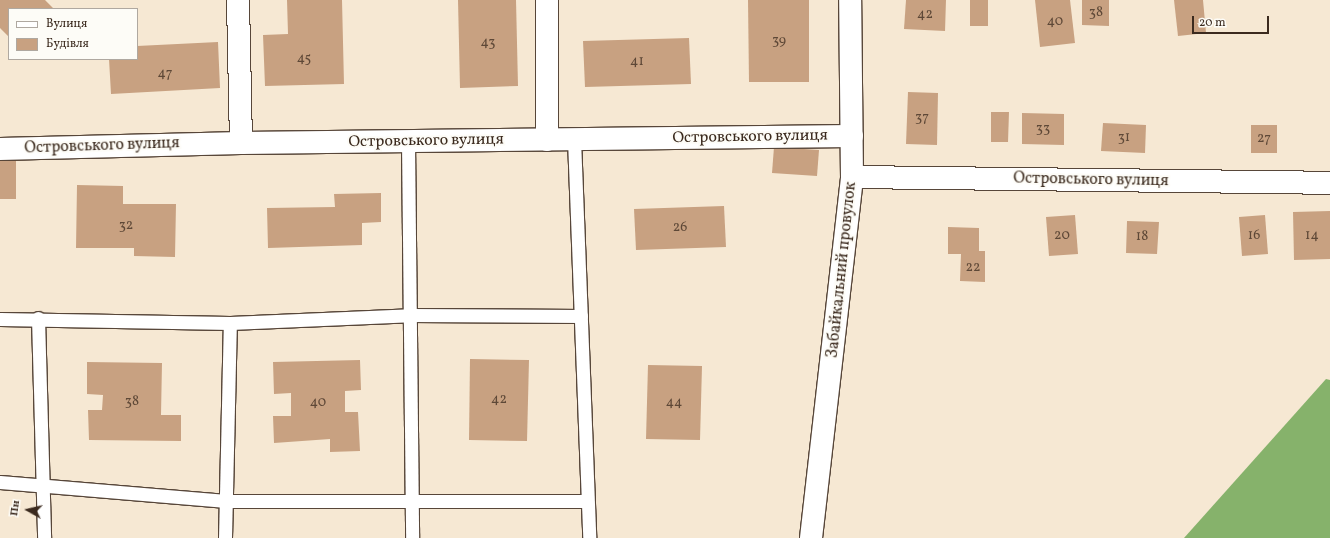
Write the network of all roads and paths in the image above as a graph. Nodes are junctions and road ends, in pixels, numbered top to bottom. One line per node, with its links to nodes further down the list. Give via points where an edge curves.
1 (238, 0): 8 (street)
2 (547, 0): 6 (street)
3 (850, 0): 4 (street, Забайкальний провулок)
4 (852, 136): 5 (street, Островського вулиця); 10 (street, Забайкальний провулок)
5 (574, 139): 6 (street, Островського вулиця); 13 (lane)
6 (548, 140): 7 (street, Островського вулиця)
7 (408, 142): 8 (street, Островського вулиця); 12 (lane)
8 (241, 143): 9 (street, Островського вулиця)
9 (0, 149)
10 (852, 177): 11 (street, Островського вулиця); 26 (street, Забайкальний провулок)
11 (1330, 183)
12 (410, 315): 13 (lane); 16 (lane); 21 (lane)
13 (581, 316): 19 (lane)
14 (0, 318): 15 (lane)
15 (38, 318): 16 (lane); 18 (lane)
16 (230, 323): 20 (lane)
17 (0, 482): 18 (lane)
18 (44, 484): 20 (lane); 22 (lane)
19 (587, 500): 21 (lane); 25 (lane)
20 (226, 501): 21 (lane); 23 (lane)
21 (412, 503): 24 (lane)
22 (44, 538)
23 (224, 538)
24 (412, 538)
25 (589, 538)
26 (811, 538)

